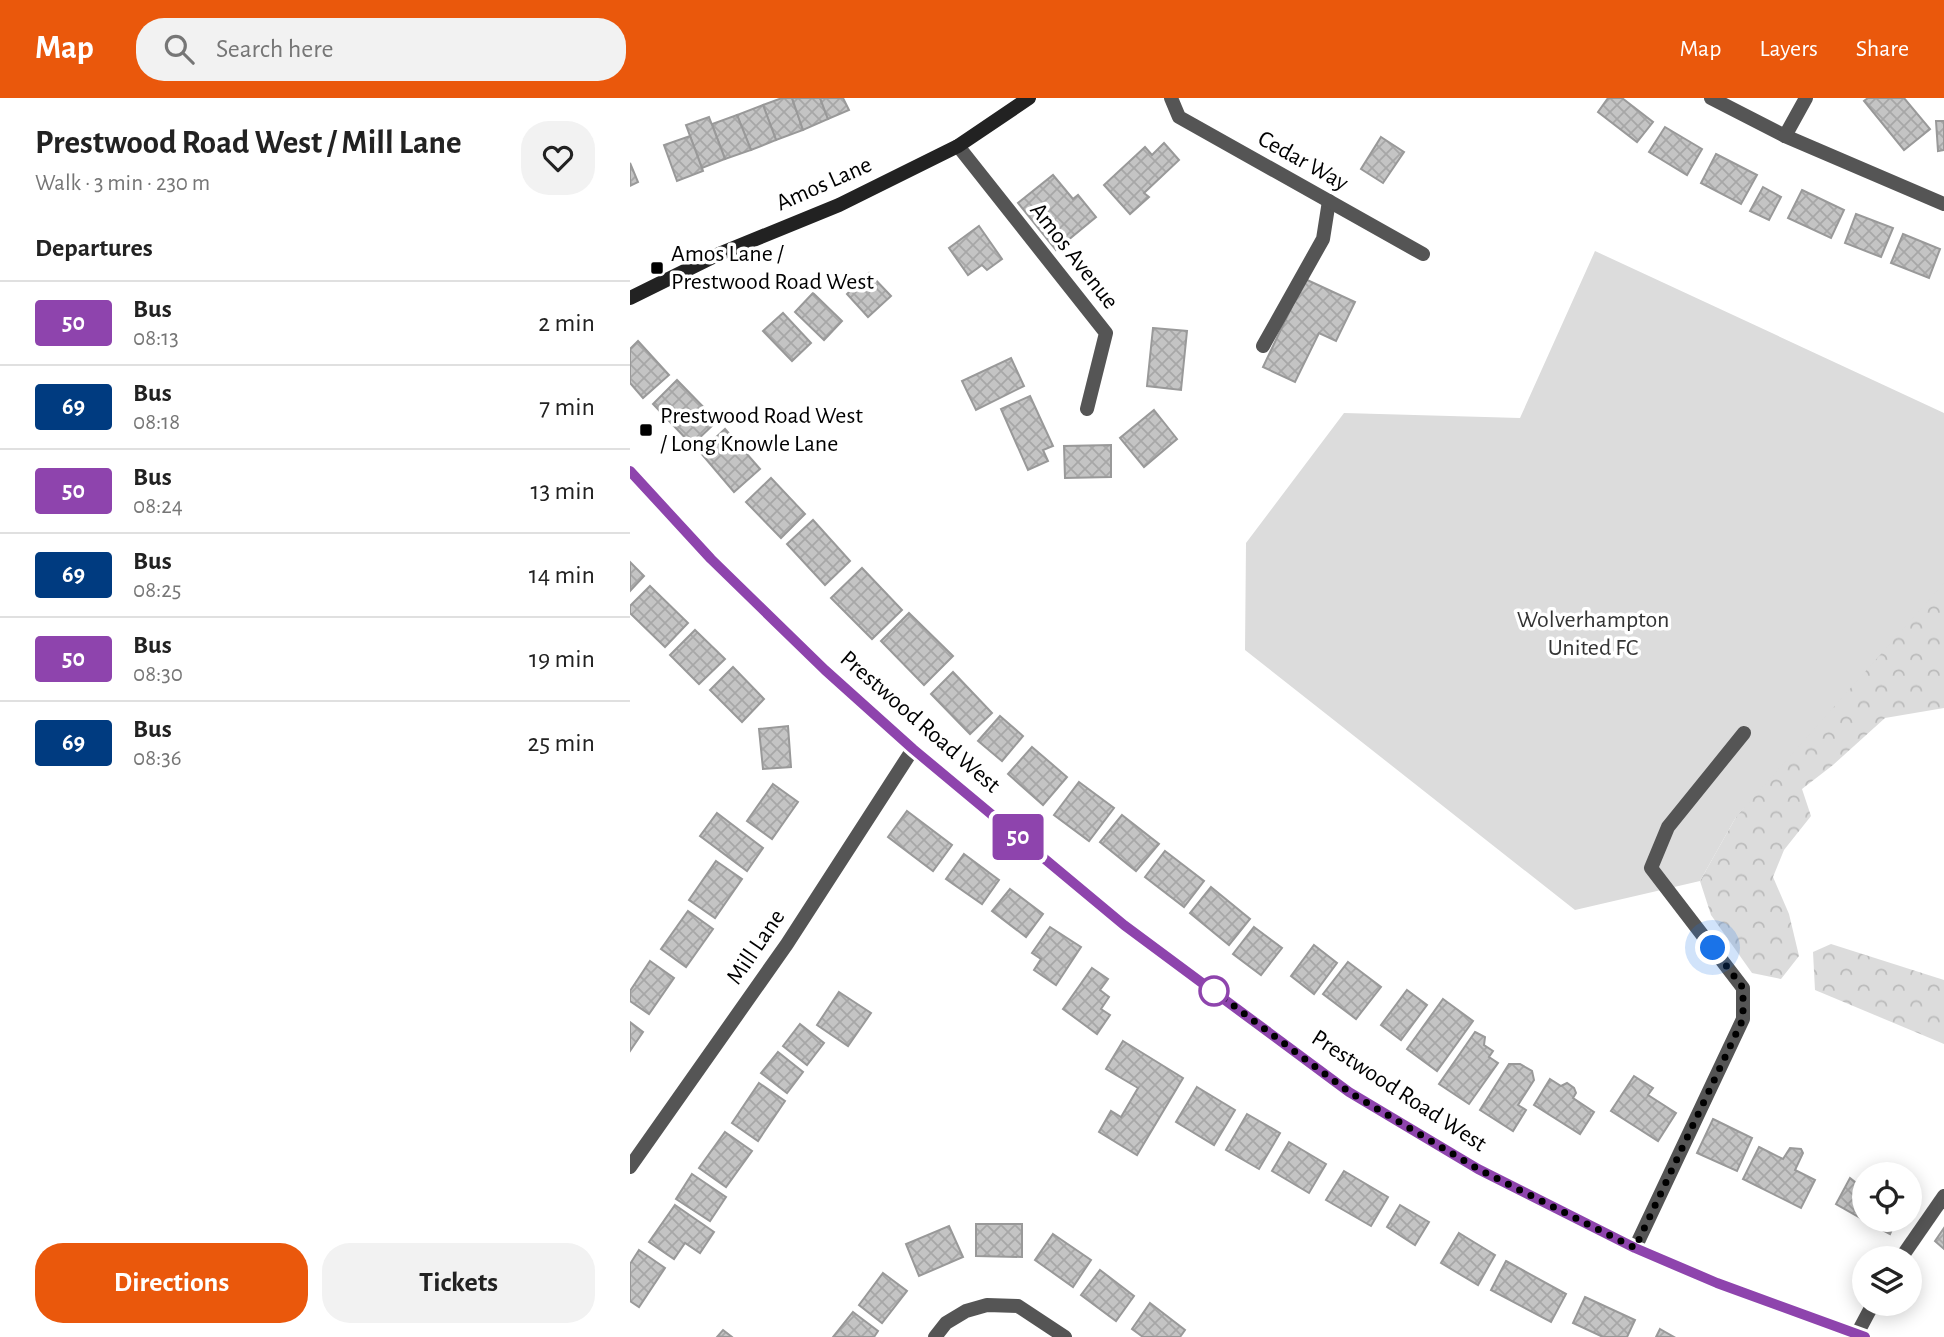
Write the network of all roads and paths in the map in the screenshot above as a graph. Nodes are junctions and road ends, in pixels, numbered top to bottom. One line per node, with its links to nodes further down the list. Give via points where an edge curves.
1 (1028, 98): 6 (main road, Amos Lane)
2 (1171, 98): 7 (street, Cedar Way, via 1179,117)
3 (1711, 98): 5 (street)
4 (1806, 98): 5 (street)
5 (1785, 136): 8 (street)
6 (958, 146): 10 (main road, Amos Lane); 12 (street, Amos Avenue, via 1106,333)
7 (1329, 201): 9 (street, Cedar Way); 11 (street, via 1323,239)
8 (1944, 204)
9 (1423, 254)
10 (630, 298)
11 (1263, 346)
12 (1087, 409)
13 (630, 471): 15 (street, Prestwood Road West, via 711,559)
14 (1744, 733): 19 (street, via 1668,827 1651,868 1743,988 1743,1019)
15 (913, 749): 16 (street, Mill Lane, via 786,944); 19 (street, Prestwood Road West, via 1124,925 1349,1092 1478,1169)
16 (630, 1167)
17 (1944, 1196): 18 (street)
18 (1909, 1246)
19 (1635, 1248): 21 (street, Prestwood Road West)
20 (1868, 1316): 21 (street)
21 (1861, 1336)
22 (935, 1337): 23 (street, via 946,1323 987,1305 1018,1306)
23 (1065, 1337)

